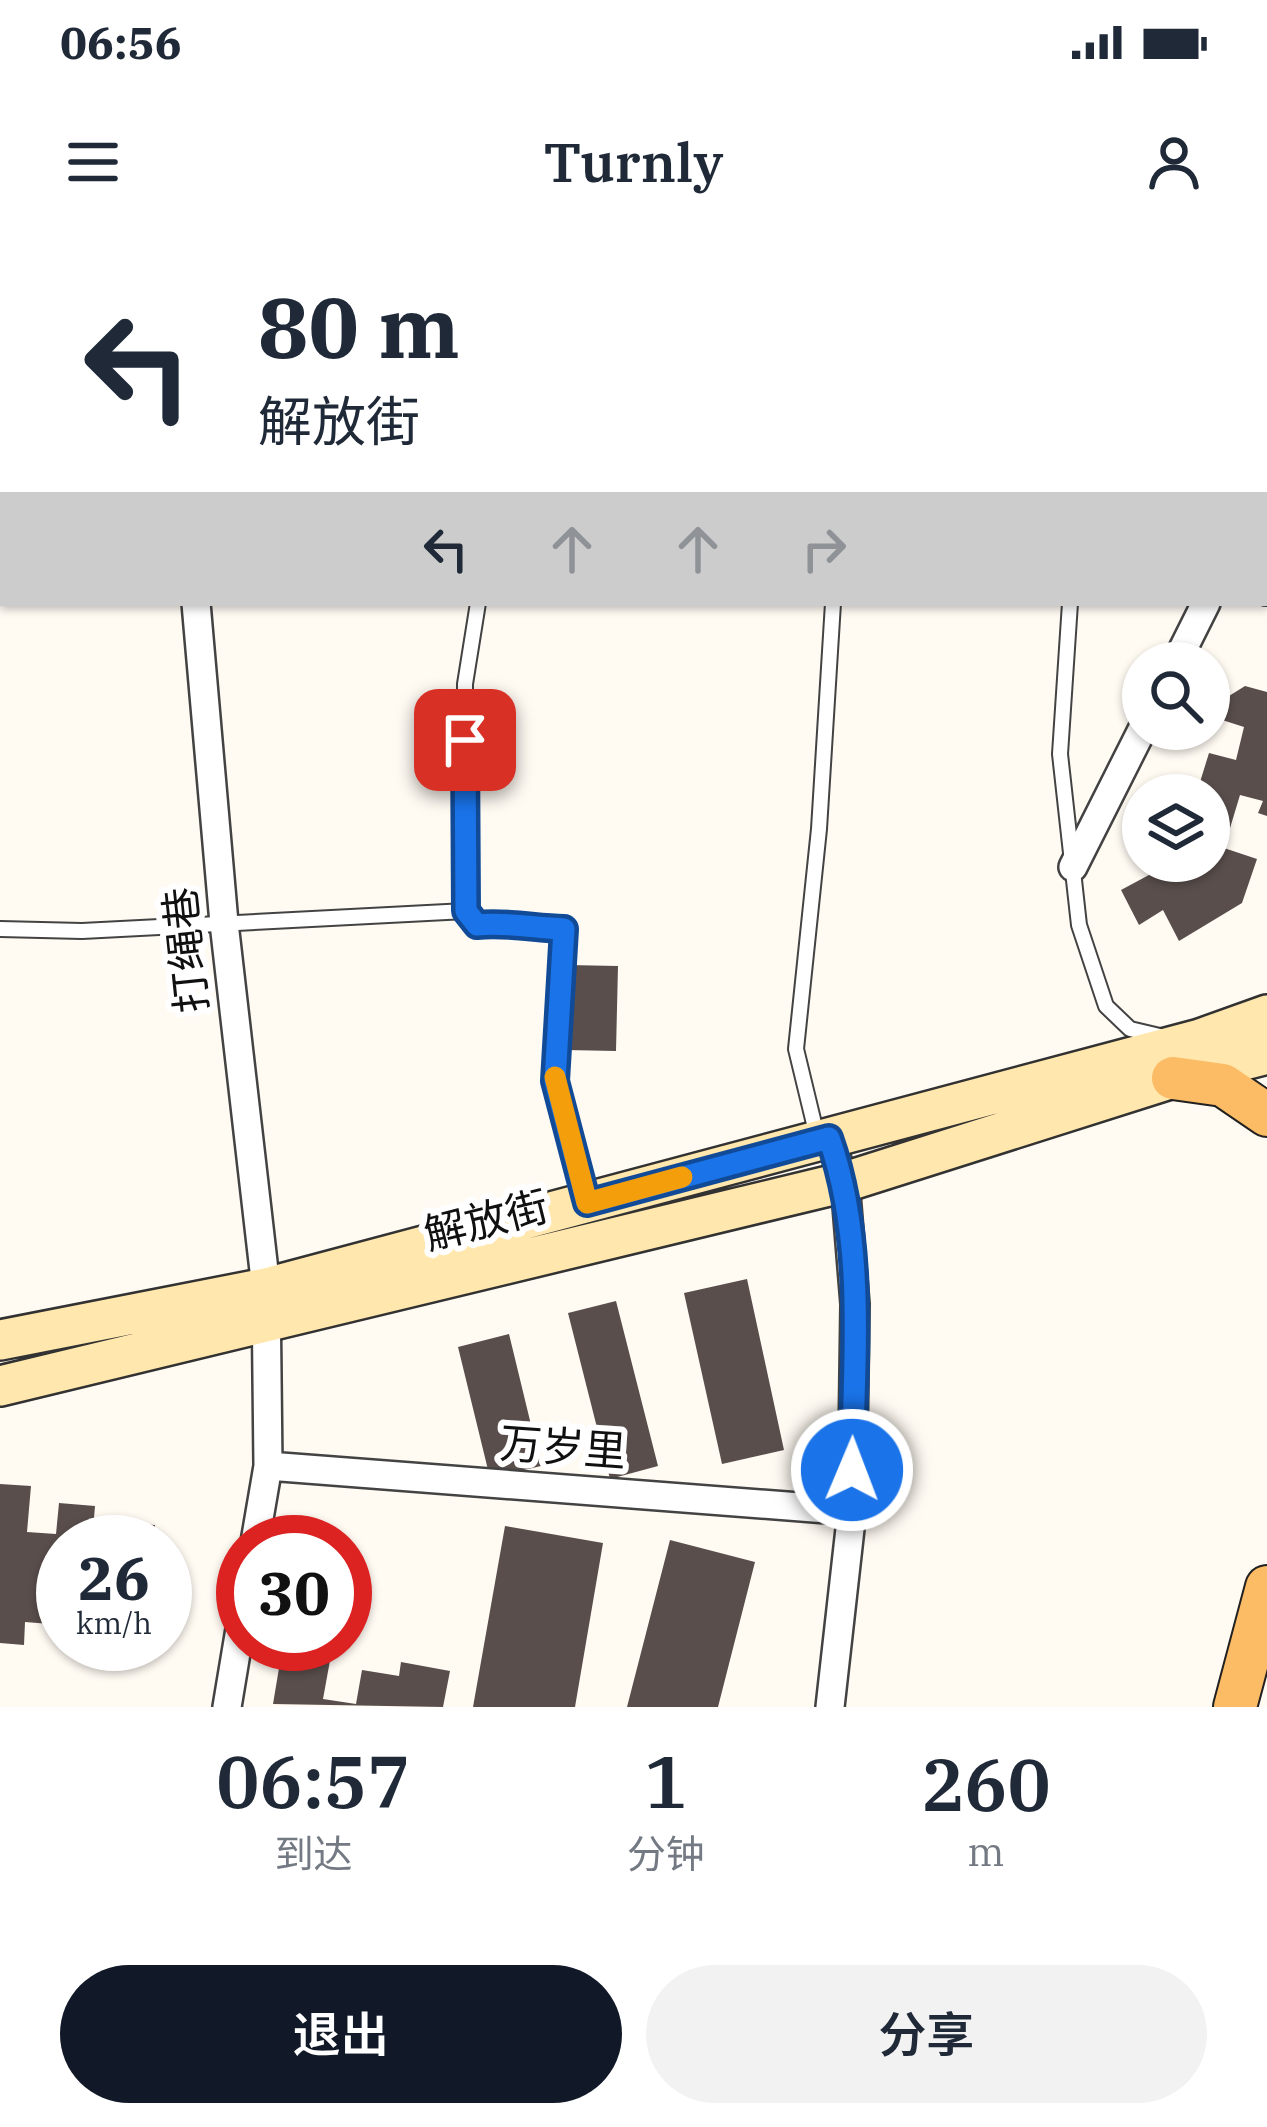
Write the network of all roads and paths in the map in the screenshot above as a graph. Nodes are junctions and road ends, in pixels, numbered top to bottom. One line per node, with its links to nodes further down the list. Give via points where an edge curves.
1 (196, 606): 10 (street, 打绳巷)
2 (478, 606): 9 (lane, via 465,684)
3 (833, 606): 16 (lane, via 796,1049)
4 (1070, 606): 8 (lane, via 1060,754)
5 (1204, 606): 6 (street)
6 (1186, 642)
7 (1132, 750): 8 (street)
8 (1073, 867): 14 (lane, via 1079,926 1106,1006)
9 (466, 911): 10 (lane); 18 (lane, via 477,925 564,929 555,1081)
10 (224, 923): 11 (lane); 19 (street, 打绳巷)
11 (0, 929)
12 (1267, 1015): 14 (main road, 解放街)
13 (1267, 1054): 14 (main road, 解放街)
14 (1180, 1060): 15 (main road); 16 (main road, 解放街); 17 (main road, 解放街)
15 (1267, 1115)
16 (823, 1139): 17 (street); 18 (main road, 解放街)
17 (844, 1182): 19 (main road, 解放街); 23 (street, via 855,1304)
18 (587, 1203): 19 (main road, 解放街)
19 (266, 1306): 20 (main road, 解放街); 21 (main road, 解放街); 22 (street, 打绳巷)
20 (0, 1340)
21 (0, 1386)
22 (268, 1466): 23 (street, 万岁里); 24 (street, 打绳巷)
23 (852, 1511): 28 (street)
24 (260, 1515)
25 (1267, 1587): 29 (main road)
26 (233, 1671): 27 (street)
27 (227, 1707)
28 (830, 1707)
29 (1234, 1707)

